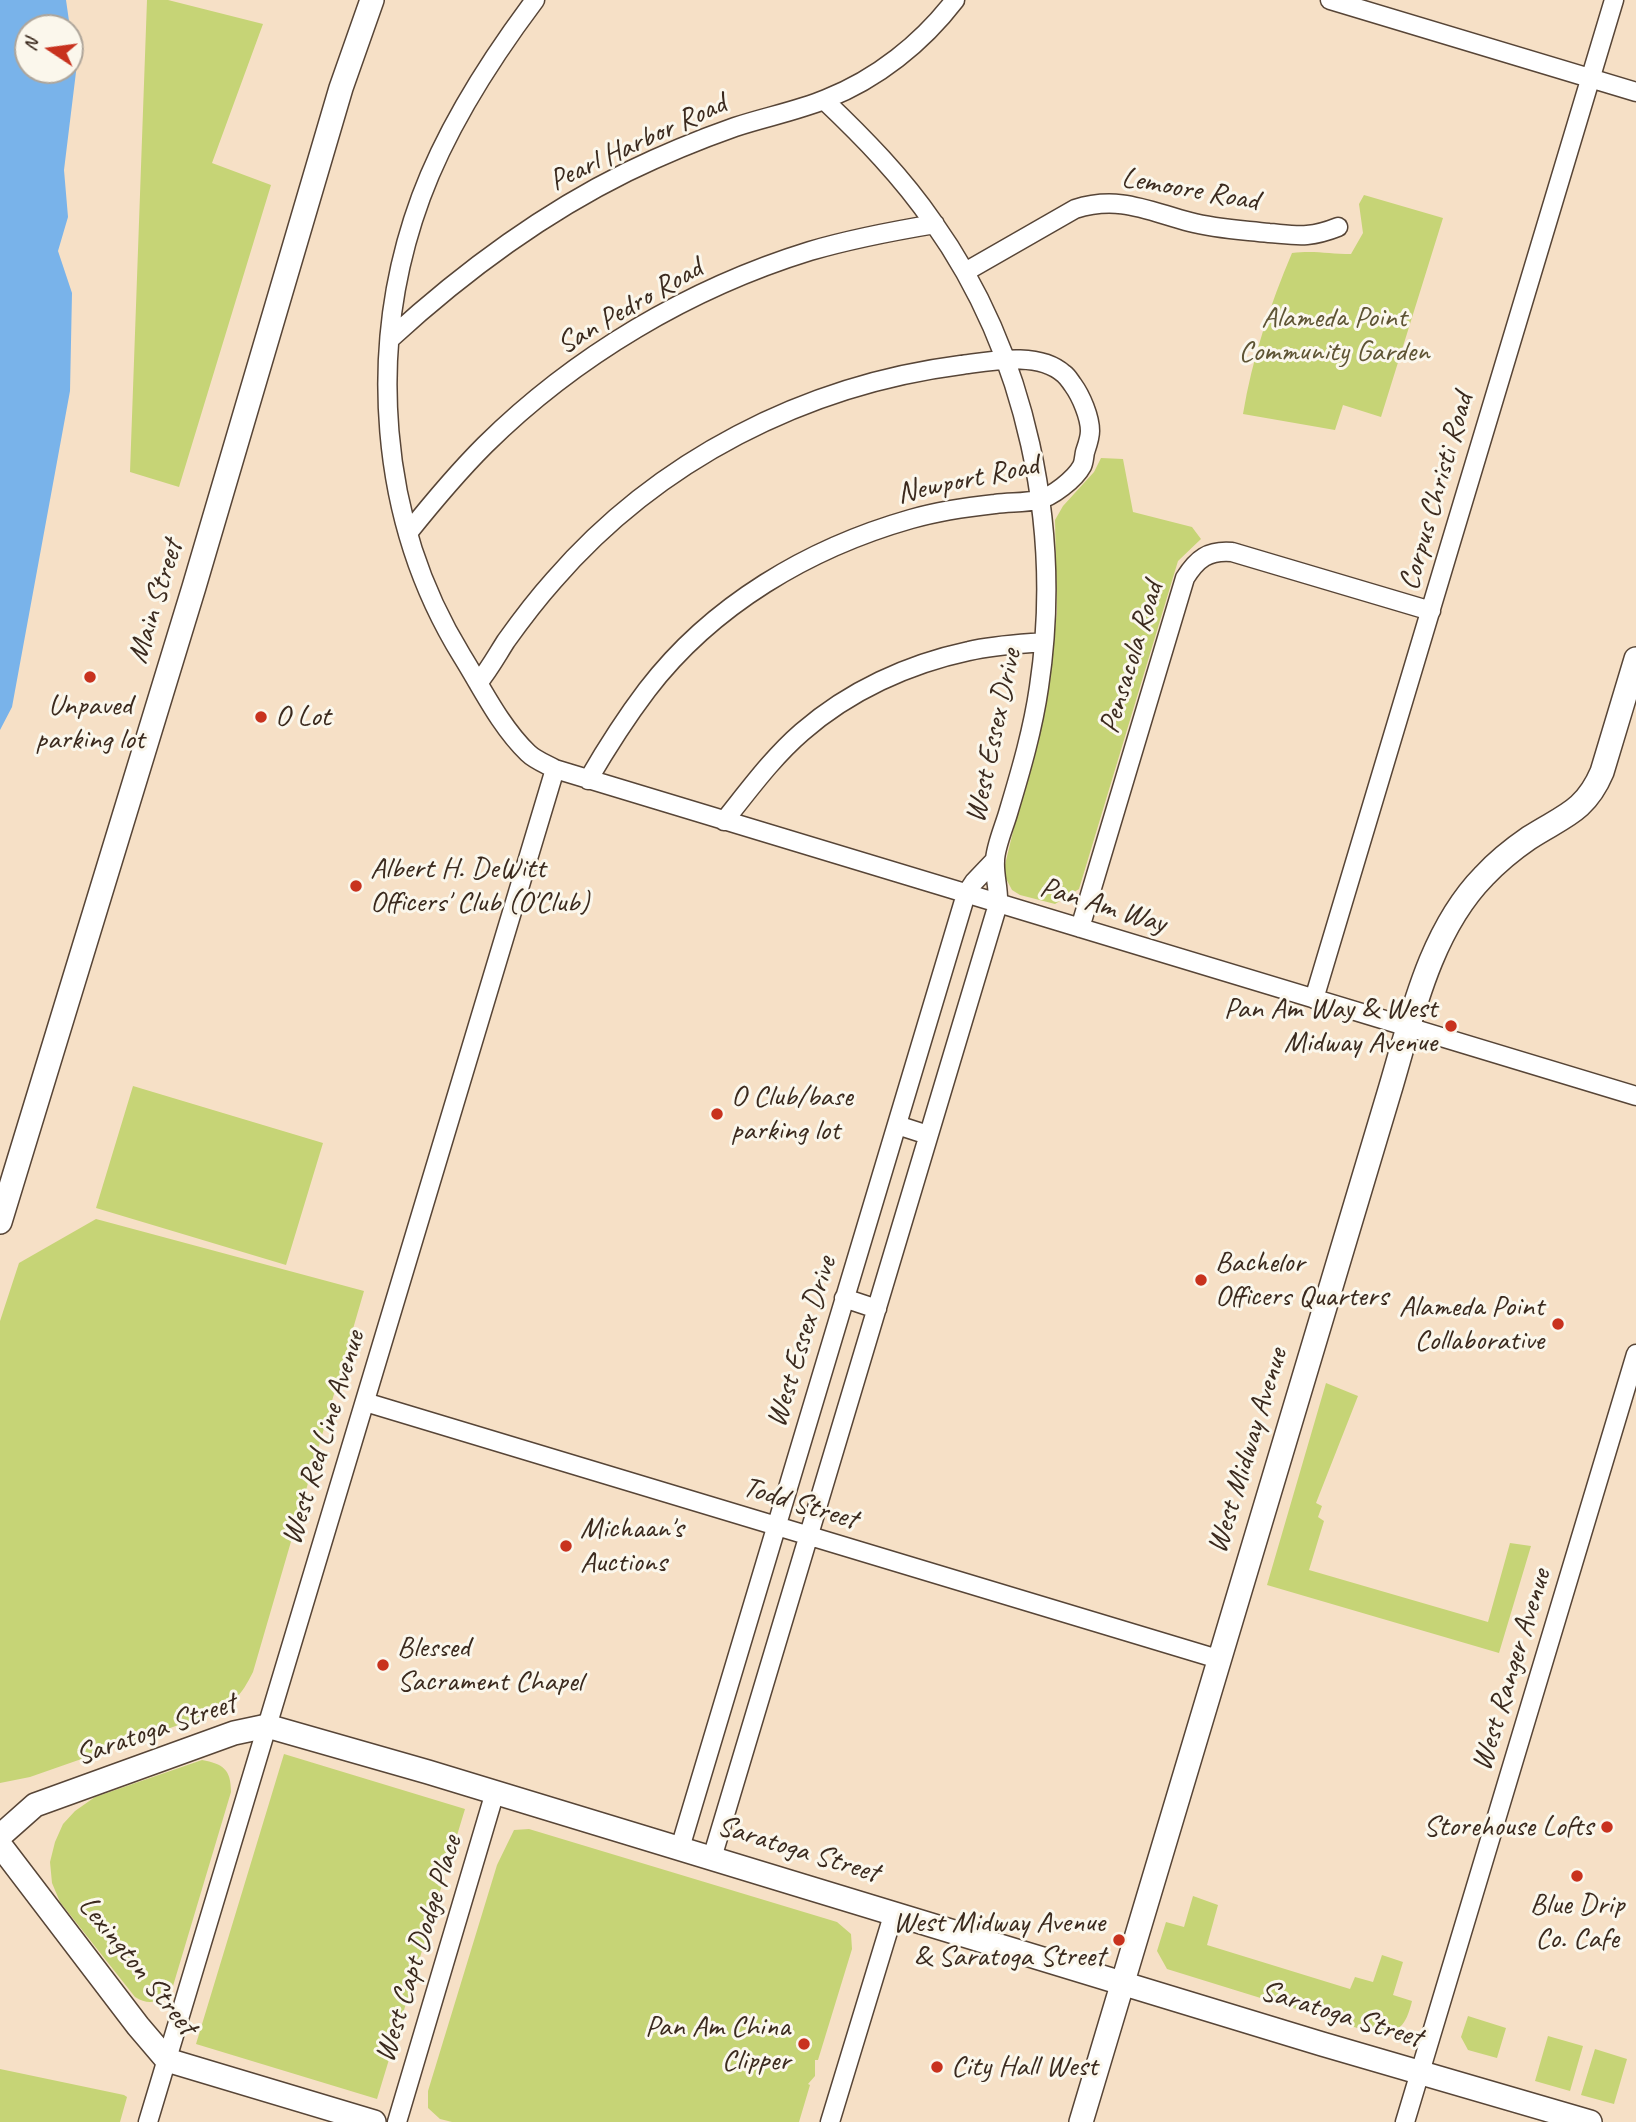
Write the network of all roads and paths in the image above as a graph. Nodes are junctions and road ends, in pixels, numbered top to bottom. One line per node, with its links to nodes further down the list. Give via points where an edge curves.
1 (372, 0): 32 (street, Main Street, via 341,88)
2 (535, 0): 12 (street, Pan Am Way, via 466,104 426,185 408,239)
3 (955, 0): 8 (street, Pearl Harbor Road, via 908,50)
4 (1330, 0): 6 (street)
5 (1614, 0): 6 (street, Corpus Christi Road)
6 (1590, 78): 7 (street); 16 (street, Corpus Christi Road)
7 (1636, 92)
8 (824, 100): 9 (street, West Essex Drive, via 884,159); 12 (street, Pearl Harbor Road, via 698,140 586,194 484,260)
9 (935, 224): 11 (street, West Essex Drive); 15 (street, San Pedro Road, via 850,240 772,264 651,320 525,409 478,453)
10 (1338, 227): 11 (street, Lemoore Road, via 1304,236 1224,229 1112,202 1093,204 1075,209)
11 (965, 272): 13 (street, West Essex Drive)
12 (390, 339): 15 (street, Pan Am Way, via 391,455)
13 (1006, 360): 14 (street, West Essex Drive); 14 (street, Newport Road, via 1039,361 1064,373 1081,397 1090,431 1082,466 1063,487); 19 (street, Newport Road, via 926,370 851,388 775,416 698,457 585,546 528,611)
14 (1040, 500): 17 (street, West Essex Drive); 21 (street, Newport Road, via 957,508 876,529 835,545 758,588 720,615 649,688)
15 (408, 533): 19 (street, Pan Am Way, via 439,614)
16 (1431, 611): 26 (street, Pensacola Road, via 1232,552 1218,551 1194,564 1185,578); 27 (street, Corpus Christi Road)
17 (1044, 642): 22 (street, via 971,650 871,686 802,732); 23 (street, West Essex Drive, via 1031,730)
18 (1636, 659): 28 (street, West Midway Avenue, via 1595,787 1575,811 1529,838 1482,877 1449,921)
19 (478, 682): 20 (street, Pan Am Way, via 529,754)
20 (555, 769): 21 (street, Pan Am Way); 36 (street, West Red Line Avenue)
21 (588, 780): 22 (street, Pan Am Way)
22 (724, 821): 24 (street, Pan Am Way)
23 (995, 860): 24 (street, West Essex Drive); 25 (street, West Essex Drive)
24 (966, 894): 25 (street, Pan Am Way); 30 (street, West Essex Drive)
25 (998, 904): 26 (street, Pan Am Way); 31 (street, West Essex Drive)
26 (1080, 928): 27 (street, Pan Am Way)
27 (1314, 999): 28 (street, Pan Am Way)
28 (1409, 1028): 29 (street, Pan Am Way); 39 (street, West Midway Avenue)
29 (1636, 1096)
30 (897, 1125): 31 (street); 33 (street, West Essex Drive)
31 (929, 1135): 34 (street, West Essex Drive)
32 (0, 1223)
33 (844, 1298): 34 (street); 37 (street, West Essex Drive)
34 (877, 1309): 38 (street, West Essex Drive)
35 (1636, 1354): 49 (street, West Ranger Avenue)
36 (365, 1402): 37 (street, Todd Street); 40 (street, West Red Line Avenue)
37 (776, 1526): 38 (street, Todd Street); 44 (street, West Essex Drive)
38 (808, 1536): 39 (street, Todd Street); 45 (street, West Essex Drive)
39 (1219, 1659): 47 (street, West Midway Avenue)
40 (267, 1726): 41 (street, Saratoga Street); 42 (street, Saratoga Street, via 234,1733 35,1805); 48 (street, West Red Line Avenue)
41 (495, 1792): 44 (street, Saratoga Street); 52 (street, West Capt Dodge Place)
42 (0, 1836)
43 (0, 1845): 48 (street, Lexington Street)
44 (680, 1848): 45 (street, Saratoga Street)
45 (712, 1857): 46 (street, Saratoga Street)
46 (894, 1912): 47 (street, Saratoga Street); 53 (street)
47 (1122, 1983): 49 (street, Saratoga Street); 54 (street, West Midway Avenue)
48 (167, 2060): 50 (street, West Red Line Avenue); 51 (street, Lexington Street)
49 (1420, 2071): 55 (street, West Ranger Avenue); 56 (street, Saratoga Street)
50 (148, 2122)
51 (374, 2122)
52 (397, 2122)
53 (830, 2122)
54 (1082, 2122)
55 (1405, 2122)
56 (1590, 2122)

